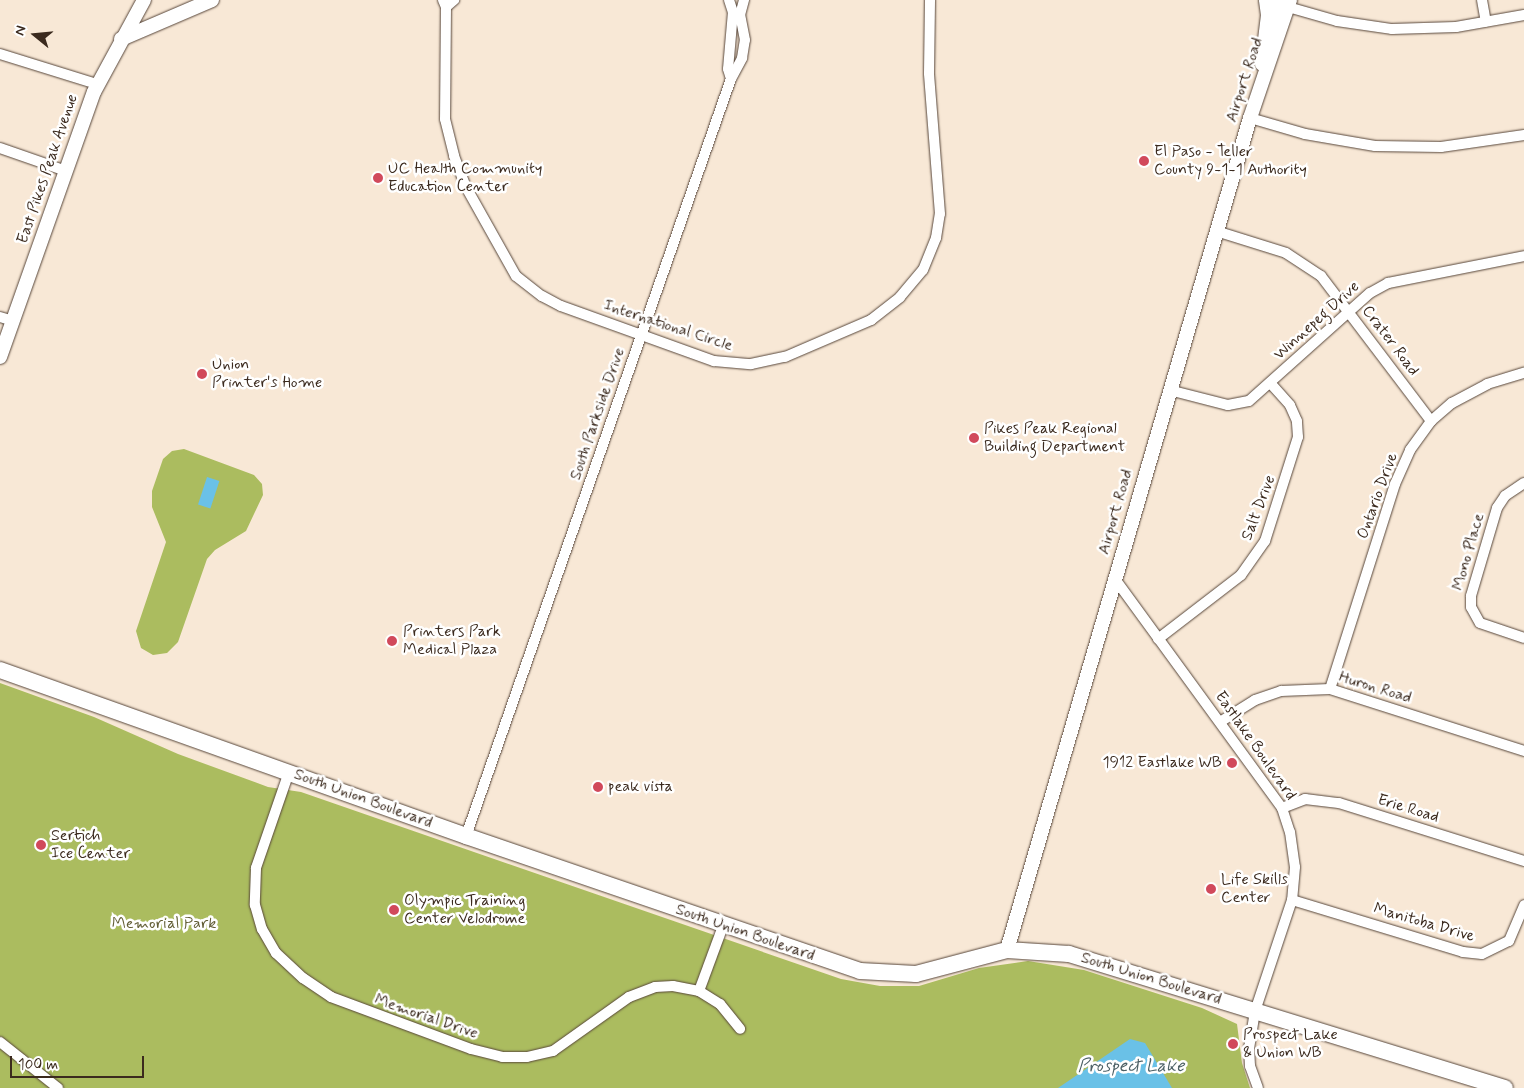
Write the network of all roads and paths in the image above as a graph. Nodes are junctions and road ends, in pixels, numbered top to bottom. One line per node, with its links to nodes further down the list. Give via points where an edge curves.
1 (144, 0): 13 (main road, East Pikes Peak Avenue)
2 (212, 0): 13 (main road)
3 (454, 0): 10 (street, International Circle)
4 (729, 0): 16 (street, via 733,12 728,69)
5 (744, 0): 16 (street, South Parkside Drive, via 740,15 745,40 742,58)
6 (930, 0): 27 (street, International Circle, via 929,73 940,214 932,249 916,281 871,320 776,360 726,363)
7 (1266, 0): 15 (main road, via 1268,15)
8 (1482, 0): 12 (street)
9 (1286, 2): 12 (street, via 1336,21 1392,29 1426,30); 15 (main road); 18 (main road, Airport Road)
10 (445, 4): 27 (street, International Circle, via 444,94 449,137 466,187 503,258 525,284 551,301)
11 (1524, 15): 12 (street)
12 (1486, 22)
13 (120, 40): 17 (main road, East Pikes Peak Avenue)
14 (0, 54): 17 (street)
15 (1263, 55): 18 (main road)
16 (731, 79): 27 (street, South Parkside Drive)
17 (98, 84): 22 (main road, East Pikes Peak Avenue)
18 (1258, 93): 19 (main road, Airport Road)
19 (1250, 118): 20 (street, via 1305,134 1375,146 1441,147); 23 (main road, Airport Road)
20 (1524, 135)
21 (0, 148): 22 (street)
22 (66, 171): 26 (main road, East Pikes Peak Avenue)
23 (1216, 231): 25 (street, Crater Road, via 1286,253 1305,263 1321,276); 31 (main road, Airport Road)
24 (1524, 256): 25 (street, Winnepeg Drive, via 1388,283 1370,293)
25 (1349, 312): 30 (street, Winnepeg Drive); 32 (street, Crater Road)
26 (6, 319): 28 (main road, East Pikes Peak Avenue)
27 (642, 335): 43 (street, South Parkside Drive)
28 (0, 358)
29 (1524, 373): 32 (street, Ontario Drive, via 1505,376 1471,391)
30 (1270, 384): 31 (street, Winnepeg Drive, via 1249,401 1228,406); 35 (street, Salt Drive, via 1290,404 1297,421 1298,437 1266,541 1241,575)
31 (1169, 390): 34 (main road, Airport Road)
32 (1431, 421): 38 (street, Ontario Drive, via 1410,450 1395,484)
33 (1524, 483): 36 (street, Mono Place, via 1505,496 1497,508 1471,596 1471,607 1480,623)
34 (1115, 579): 35 (street, Eastlake Boulevard); 48 (main road, Airport Road)
35 (1158, 638): 39 (street, Eastlake Boulevard)
36 (1524, 638)
37 (0, 670): 41 (main road, South Union Boulevard)
38 (1330, 688): 39 (street, Huron Road, via 1281,691 1255,700); 40 (street, Huron Road)
39 (1220, 722): 42 (street, Eastlake Boulevard)
40 (1524, 751)
41 (290, 772): 43 (main road, South Union Boulevard); 49 (street, Memorial Drive, via 256,868 256,905 262,929 276,954 331,997 471,1049 514,1057 553,1051 629,997 646,989 673,986)
42 (1282, 808): 44 (street, Erie Road, via 1305,799 1339,803); 45 (street, Eastlake Boulevard, via 1293,855)
43 (466, 836): 47 (main road, South Union Boulevard)
44 (1524, 861)
45 (1292, 900): 46 (street, Manitoba Drive, via 1463,952 1482,954 1509,941); 50 (street, Eastlake Boulevard)
46 (1524, 905)
47 (723, 926): 48 (main road, South Union Boulevard, via 840,966 887,975 916,974); 49 (street)
48 (1007, 950): 50 (main road, South Union Boulevard, via 1069,954)
49 (699, 991): 51 (street, Memorial Drive, via 720,1004)
50 (1255, 1011): 54 (street, Eastlake Boulevard, via 1249,1047 1250,1066); 55 (main road, South Union Boulevard)
51 (740, 1029)
52 (0, 1042): 53 (street)
53 (58, 1088)
54 (1258, 1088)
55 (1505, 1088)

